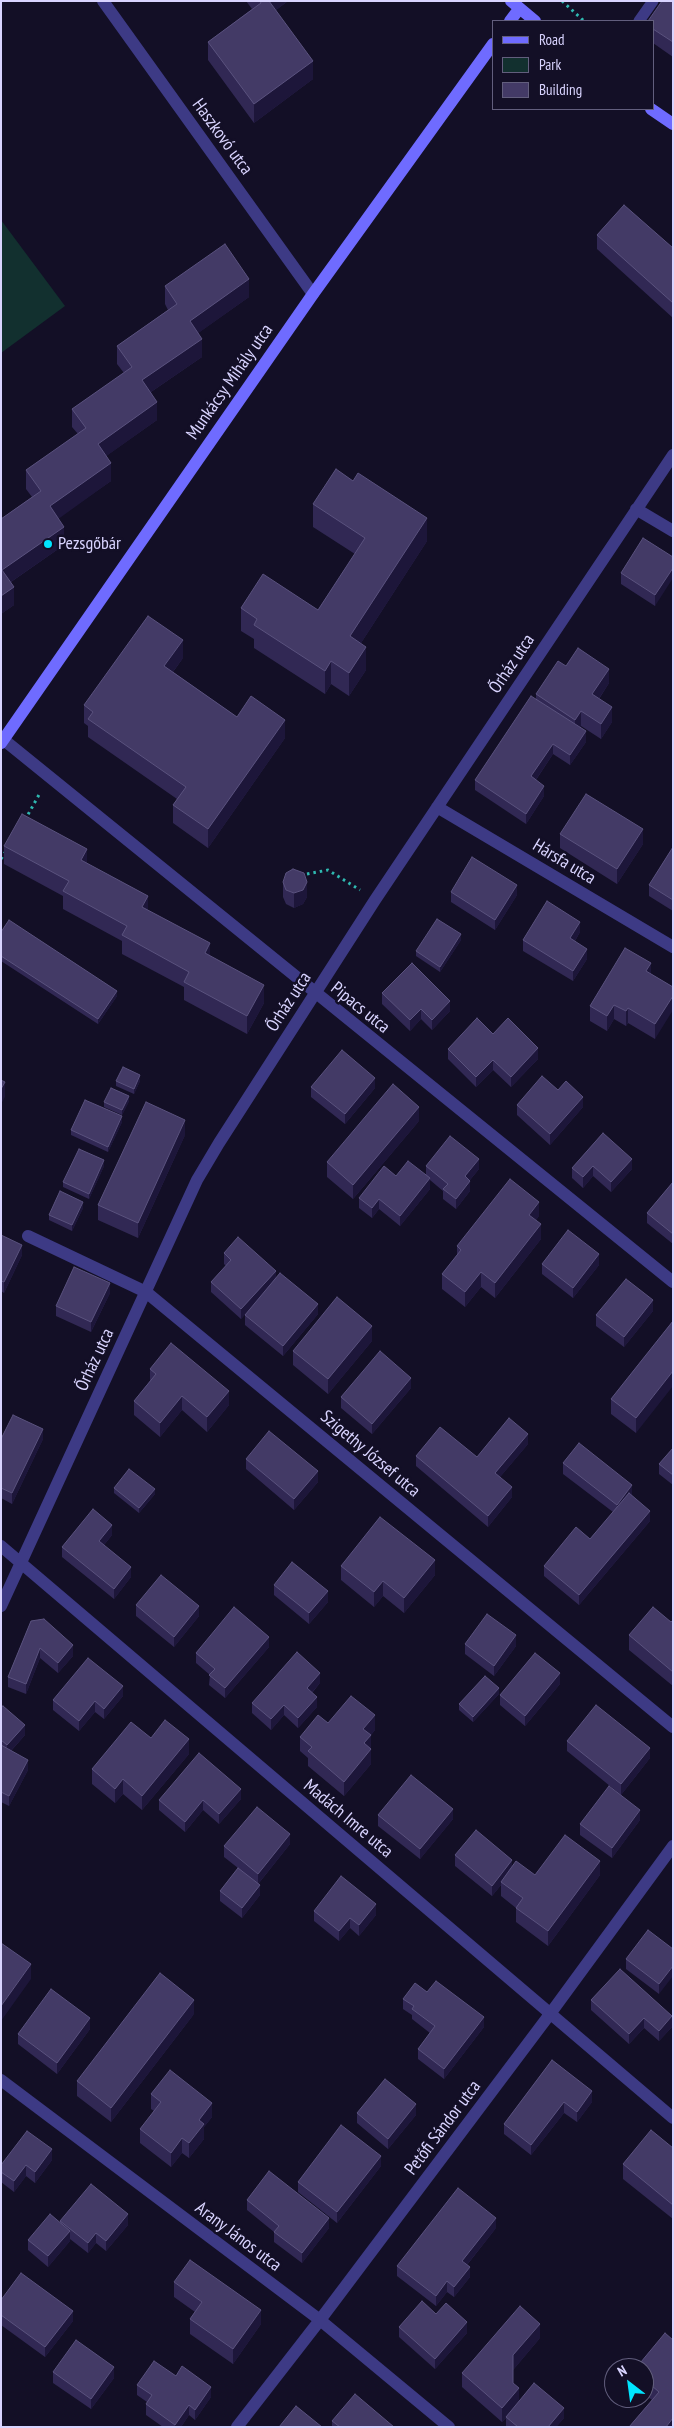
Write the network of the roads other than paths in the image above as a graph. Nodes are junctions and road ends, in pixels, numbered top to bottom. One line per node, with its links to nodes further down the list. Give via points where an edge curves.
1 (103, 1): 10 (street, Haszkovó utca)
2 (653, 1): 6 (lane)
3 (515, 5): 4 (street); 5 (street)
4 (510, 20)
5 (534, 20)
6 (640, 20)
7 (492, 45): 10 (street, Munkácsy Mihály utca)
8 (652, 110): 9 (street)
9 (673, 124)
10 (313, 294): 14 (street, Munkácsy Mihály utca)
11 (673, 455): 12 (street, Őrház utca)
12 (636, 509): 13 (street); 15 (street, Őrház utca)
13 (673, 532)
14 (3, 741): 17 (street, Pipacs utca)
15 (437, 807): 16 (street, Hársfa utca); 17 (street, Őrház utca)
16 (673, 947)
17 (315, 994): 19 (street, Pipacs utca); 20 (street, Őrház utca, via 202,1172)
18 (28, 1236): 20 (street, Szigethy József utca)
19 (673, 1282)
20 (146, 1292): 22 (street, Őrház utca); 24 (street, Szigethy József utca)
21 (1, 1546): 22 (street, Madách Imre utca)
22 (21, 1563): 23 (street, Őrház utca); 26 (street, Madách Imre utca)
23 (1, 1606)
24 (673, 1728)
25 (673, 1846): 26 (street, Petőfi Sándor utca)
26 (550, 2014): 28 (street, Madách Imre utca); 29 (street, Petőfi Sándor utca)
27 (1, 2080): 29 (street, Arany János utca)
28 (673, 2118)
29 (320, 2320): 30 (street, Petőfi Sándor utca); 31 (street, Arany János utca)
30 (237, 2427)
31 (449, 2427)

